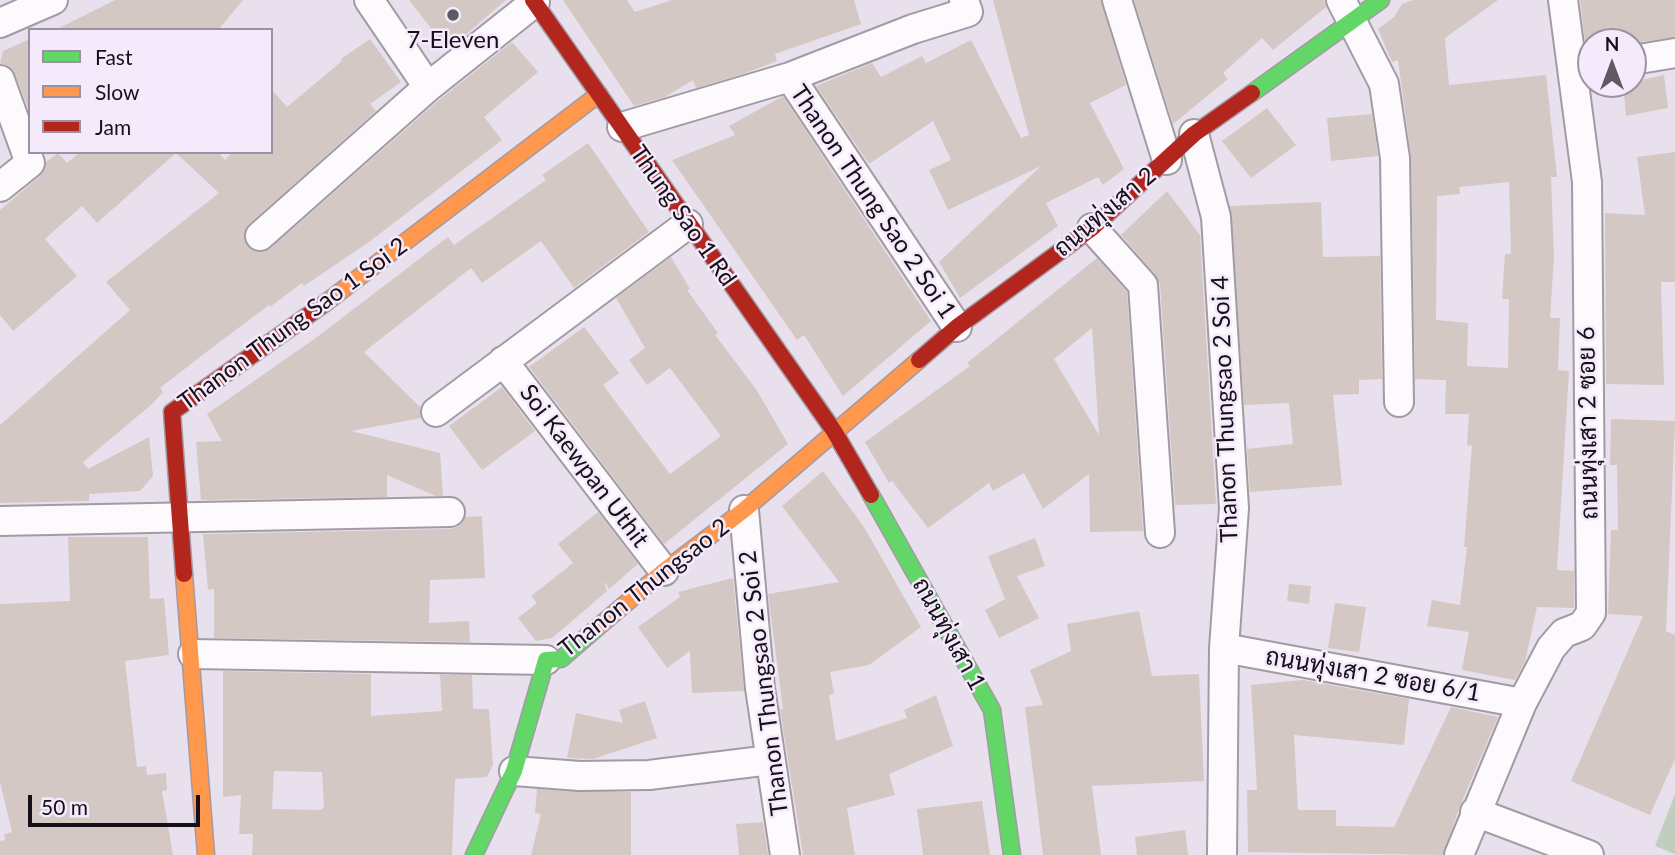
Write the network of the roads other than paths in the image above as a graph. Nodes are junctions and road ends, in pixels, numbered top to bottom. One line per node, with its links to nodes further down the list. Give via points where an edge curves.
1 (52, 0): 9 (street)
2 (369, 0): 15 (street)
3 (964, 0): 13 (street, via 968,12)
4 (1117, 0): 20 (street)
5 (1381, 0): 8 (street, ถนนทุ่งเสา 2)
6 (1563, 0): 10 (street, ถนนทุ่งเสา 2 ซอย 6)
7 (534, 1): 15 (street); 16 (street, Thung Sao 1 Rd)
8 (1347, 10): 19 (street, ถนนทุ่งเสา 2); 27 (street, via 1384,84 1395,158)
9 (0, 23)
10 (1577, 50)
11 (1675, 53): 12 (street)
12 (1647, 58)
13 (790, 77): 18 (street); 25 (street, Thanon Thung Sao 2 Soi 1)
14 (0, 80): 21 (street, via 30,163)
15 (428, 87): 24 (street)
16 (599, 94): 18 (street, Thung Sao 1 Rd); 32 (street, Thanon Thung Sao 1 Soi 2, via 304,319 172,412)
17 (1583, 98): 39 (street, ถนนทุ่งเสา 2 ซอย 6, via 1591,613 1582,626 1564,633 1551,648)
18 (622, 127): 22 (street, Thung Sao 1 Rd)
19 (1194, 134): 20 (street, ถนนทุ่งเสา 2); 36 (street, Thanon Thungsao 2 Soi 4, via 1216,217 1234,508)
20 (1167, 160): 23 (street, ถนนทุ่งเสา 2)
21 (0, 187)
22 (688, 224): 26 (street); 29 (street, Thung Sao 1 Rd)
23 (1092, 228): 25 (street, ถนนทุ่งเสา 2); 34 (street, via 1143,285)
24 (260, 236)
25 (957, 327): 29 (street, ถนนทุ่งเสา 2)
26 (503, 361): 28 (street); 35 (street, Soi Kaewpan Uthit)
27 (1399, 402)
28 (436, 412)
29 (834, 431): 30 (street, Thanon Thungsao 2); 46 (street, ถนนทุ่งเสา 1, via 992,710)
30 (744, 510): 35 (street, Thanon Thungsao 2); 40 (street, Thanon Thungsao 2 Soi 2)
31 (450, 512): 32 (street)
32 (181, 519): 33 (street); 37 (street, Thanon Thung Sao 1 Soi 2)
33 (0, 522)
34 (1160, 533)
35 (664, 571): 38 (street, Thanon Thungsao 2, via 561,659)
36 (1224, 648): 39 (street, ถนนทุ่งเสา 2 ซอย 6/1); 47 (street, Thanon Thungsao 2 Soi 4)
37 (193, 654): 38 (street); 43 (street, Thanon Thung Sao 1 Soi 2)
38 (546, 660): 41 (street, Thanon Thungsao 2)
39 (1522, 703): 42 (street, ถนนทุ่งเสา 2 ซอย 6)
40 (770, 760): 41 (street, via 649,775); 45 (street, Thanon Thungsao 2 Soi 2)
41 (514, 771): 44 (street, Thanon Thungsao 2)
42 (1475, 812): 48 (street, ถนนทุ่งเสา 2 ซอย 6); 49 (street)
43 (206, 855)
44 (474, 855)
45 (785, 855)
46 (1012, 855)
47 (1222, 855)
48 (1459, 855)
49 (1589, 855)

